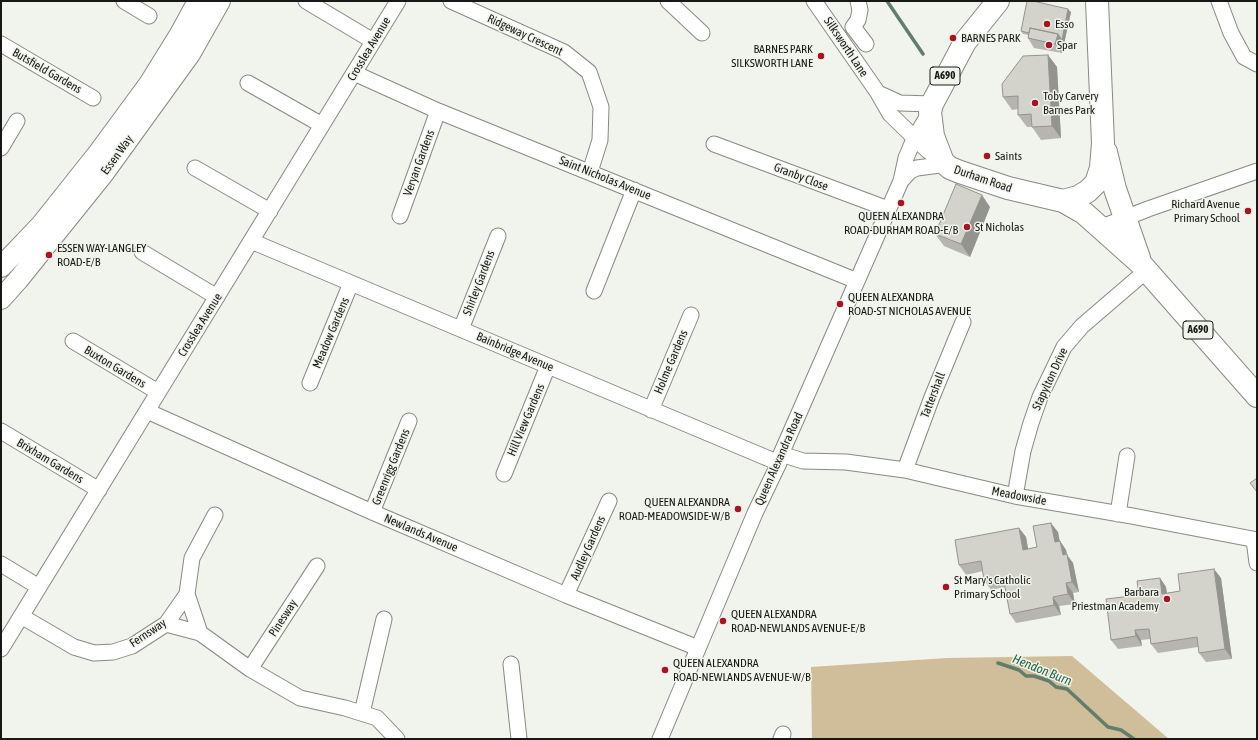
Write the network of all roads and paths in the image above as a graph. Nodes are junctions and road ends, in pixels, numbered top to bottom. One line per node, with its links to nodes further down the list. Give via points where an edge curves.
1 (124, 1): 13 (street)
2 (198, 1): 46 (main road, Essen Way, via 148,84 99,152 41,225)
3 (220, 1): 52 (main road, Essen Way, via 190,54 104,173)
4 (306, 1): 15 (street)
5 (398, 1): 15 (street, Crosslea Avenue)
6 (451, 1): 34 (street, Ridgeway Crescent, via 564,52 589,72 601,107 600,140)
7 (668, 1): 14 (street)
8 (814, 1): 21 (street, Silksworth Lane)
9 (858, 1): 17 (street, via 860,10 853,27)
10 (1097, 1): 28 (highway, Durham Road / A690)
11 (1219, 1): 18 (street, via 1231,33 1244,57)
12 (990, 4): 23 (highway, A690, via 963,45)
13 (149, 16)
14 (702, 33)
15 (373, 41): 19 (street, Crosslea Avenue)
16 (1, 44): 22 (street, Butsfield Gardens)
17 (866, 44)
18 (1257, 64)
19 (354, 73): 24 (street, Saint Nicholas Avenue); 26 (street, Crosslea Avenue)
20 (248, 83): 26 (street)
21 (878, 94): 23 (street, via 900,103); 27 (street, Silksworth Lane, via 890,114)
22 (93, 98)
23 (931, 108): 27 (street, Queen Alexandra Road); 31 (highway, Durham Road, via 933,136)
24 (438, 111): 34 (street, Saint Nicholas Avenue); 40 (street, Veryan Gardens)
25 (17, 121): 30 (street)
26 (322, 126): 39 (street, Crosslea Avenue)
27 (914, 139): 31 (street, Silksworth Lane); 35 (street, Queen Alexandra Road, via 906,158)
28 (1103, 143): 37 (highway, Durham Road / A690, via 1101,168 1096,182 1078,197); 41 (highway, Durham Road / A690)
29 (714, 144): 38 (street, Granby Close)
30 (1, 148)
31 (946, 165): 35 (street, Queen Alexandra Road, via 916,168); 37 (highway, Durham Road / A690, via 1008,188)
32 (196, 168): 39 (street)
33 (1257, 171): 41 (street)
34 (590, 172): 36 (street, Saint Nicholas Avenue)
35 (901, 181): 38 (street, Queen Alexandra Road)
36 (634, 190): 48 (street, Saint Nicholas Avenue); 50 (street)
37 (1063, 201): 42 (highway, Durham Road / A690)
38 (888, 209): 48 (street, Queen Alexandra Road)
39 (270, 211): 44 (street, Crosslea Avenue)
40 (400, 216)
41 (1124, 217): 42 (street); 47 (highway, Durham Road / A690)
42 (1102, 227): 47 (highway, Durham Road / A690)
43 (498, 236): 55 (street, Shirley Gardens)
44 (251, 241): 49 (street, Bainbridge Avenue); 51 (street, Crosslea Avenue)
45 (142, 252): 51 (street)
46 (1, 267)
47 (1143, 267): 60 (highway, Durham Road / A690); 70 (street, Stapylton Drive, via 1064,347 1030,423)
48 (857, 281): 66 (street, Queen Alexandra Road)
49 (351, 283): 55 (street, Bainbridge Avenue); 58 (street, Meadow Gardens)
50 (594, 291)
51 (217, 297): 59 (street, Crosslea Avenue)
52 (1, 299)
53 (691, 315): 61 (street, Holme Gardens)
54 (963, 322): 67 (street, Tattershall)
55 (461, 330): 57 (street, Bainbridge Avenue)
56 (72, 341): 59 (street, Buxton Gardens)
57 (548, 366): 61 (street, Bainbridge Avenue); 68 (street, Hill View Gardens)
58 (310, 382)
59 (158, 392): 62 (street, Crosslea Avenue)
60 (1257, 396)
61 (651, 410): 66 (street, Bainbridge Avenue)
62 (147, 411): 69 (street, Crosslea Avenue); 72 (street, Newlands Avenue)
63 (409, 421): 72 (street, Greenrigg Gardens)
64 (1, 431): 69 (street, Brixham Gardens)
65 (1127, 456): 73 (street)
66 (780, 459): 67 (street, Meadowside, via 846,462); 86 (street, Queen Alexandra Road)
67 (905, 470): 70 (street, Meadowside)
68 (504, 474)
69 (99, 490): 79 (street, Crosslea Avenue)
70 (1015, 496): 73 (street, Meadowside)
71 (609, 501): 81 (street, Audley Gardens)
72 (372, 512): 81 (street, Newlands Avenue)
73 (1118, 514): 75 (street, Meadowside)
74 (214, 515): 80 (street, Fernsway, via 192,558)
75 (1256, 540): 76 (street)
76 (1257, 563)
77 (1, 564): 79 (street)
78 (317, 566): 89 (street, Pinesway)
79 (39, 587): 82 (street, Crosslea Avenue)
80 (187, 594): 84 (street, Fernsway); 85 (street)
81 (566, 595): 86 (street, Newlands Avenue)
82 (21, 616): 84 (street, Fernsway, via 74,647 94,652 113,652 132,646); 87 (street, Crosslea Avenue)
83 (384, 619): 90 (street)
84 (166, 624): 85 (street)
85 (200, 633): 89 (street)
86 (698, 648): 93 (street, Queen Alexandra Road)
87 (1, 649)
88 (511, 664): 92 (street)
89 (250, 669): 90 (street, via 300,698)
90 (362, 713): 91 (street, via 377,718)
91 (397, 739)
92 (519, 739)
93 (660, 739)

